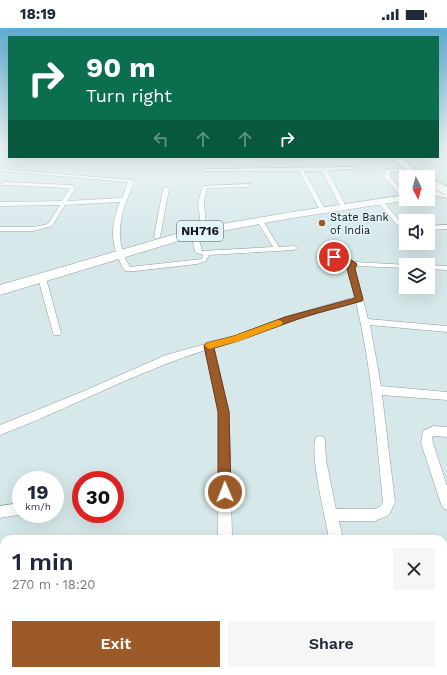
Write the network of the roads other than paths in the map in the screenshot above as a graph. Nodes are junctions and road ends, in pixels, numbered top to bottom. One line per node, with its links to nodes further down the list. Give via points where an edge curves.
1 (98, 178): 13 (street, via 131,181)
2 (305, 178): 18 (street)
3 (329, 178): 17 (street)
4 (388, 178): 8 (street)
5 (4, 184): 15 (street, via 72,187)
6 (248, 185): 24 (street, via 204,187)
7 (166, 189): 25 (street)
8 (399, 190)
9 (439, 192): 10 (street)
10 (447, 196)
11 (399, 198): 17 (highway, NH716)
12 (399, 198): 14 (highway, NH716)
13 (124, 200): 15 (street); 27 (street, via 115,231)
14 (381, 202): 19 (highway, NH716); 20 (street)
15 (62, 203): 16 (street); 22 (street, via 47,227)
16 (0, 204)
17 (342, 204): 18 (highway, NH716)
18 (321, 207): 24 (highway, NH716)
19 (260, 221): 24 (highway, NH716); 28 (street)
20 (399, 224)
21 (447, 227): 23 (street)
22 (0, 228)
23 (435, 228)
24 (197, 229): 25 (highway, NH716); 27 (highway, NH716); 29 (street, via 198,252)
25 (157, 237): 27 (highway, NH716)
26 (294, 248): 28 (street)
27 (118, 251): 29 (street, via 128,269 197,262 204,260); 35 (highway, NH716); 36 (highway, NH716)
28 (273, 251): 29 (street)
29 (206, 254)
30 (334, 257): 31 (street)
31 (354, 264): 32 (street); 38 (street, via 351,269)
32 (399, 266)
33 (435, 267): 34 (street)
34 (447, 268)
35 (42, 278): 37 (highway, NH716); 41 (street)
36 (0, 284)
37 (0, 290)
38 (359, 299): 39 (street); 42 (street, via 323,308)
39 (365, 322): 40 (street); 43 (street)
40 (447, 329)
41 (57, 333)
42 (209, 346): 45 (street, via 169,358); 52 (street, via 224,412)
43 (377, 390): 44 (street); 51 (street, via 389,502 385,511 375,514)
44 (447, 396)
45 (0, 430)
46 (447, 432): 48 (street, via 433,431 427,435 427,443)
47 (320, 441): 51 (street, via 320,460)
48 (447, 504)
49 (12, 510): 50 (street)
50 (0, 512)
51 (332, 515): 53 (street)
52 (225, 535)
53 (335, 535)

